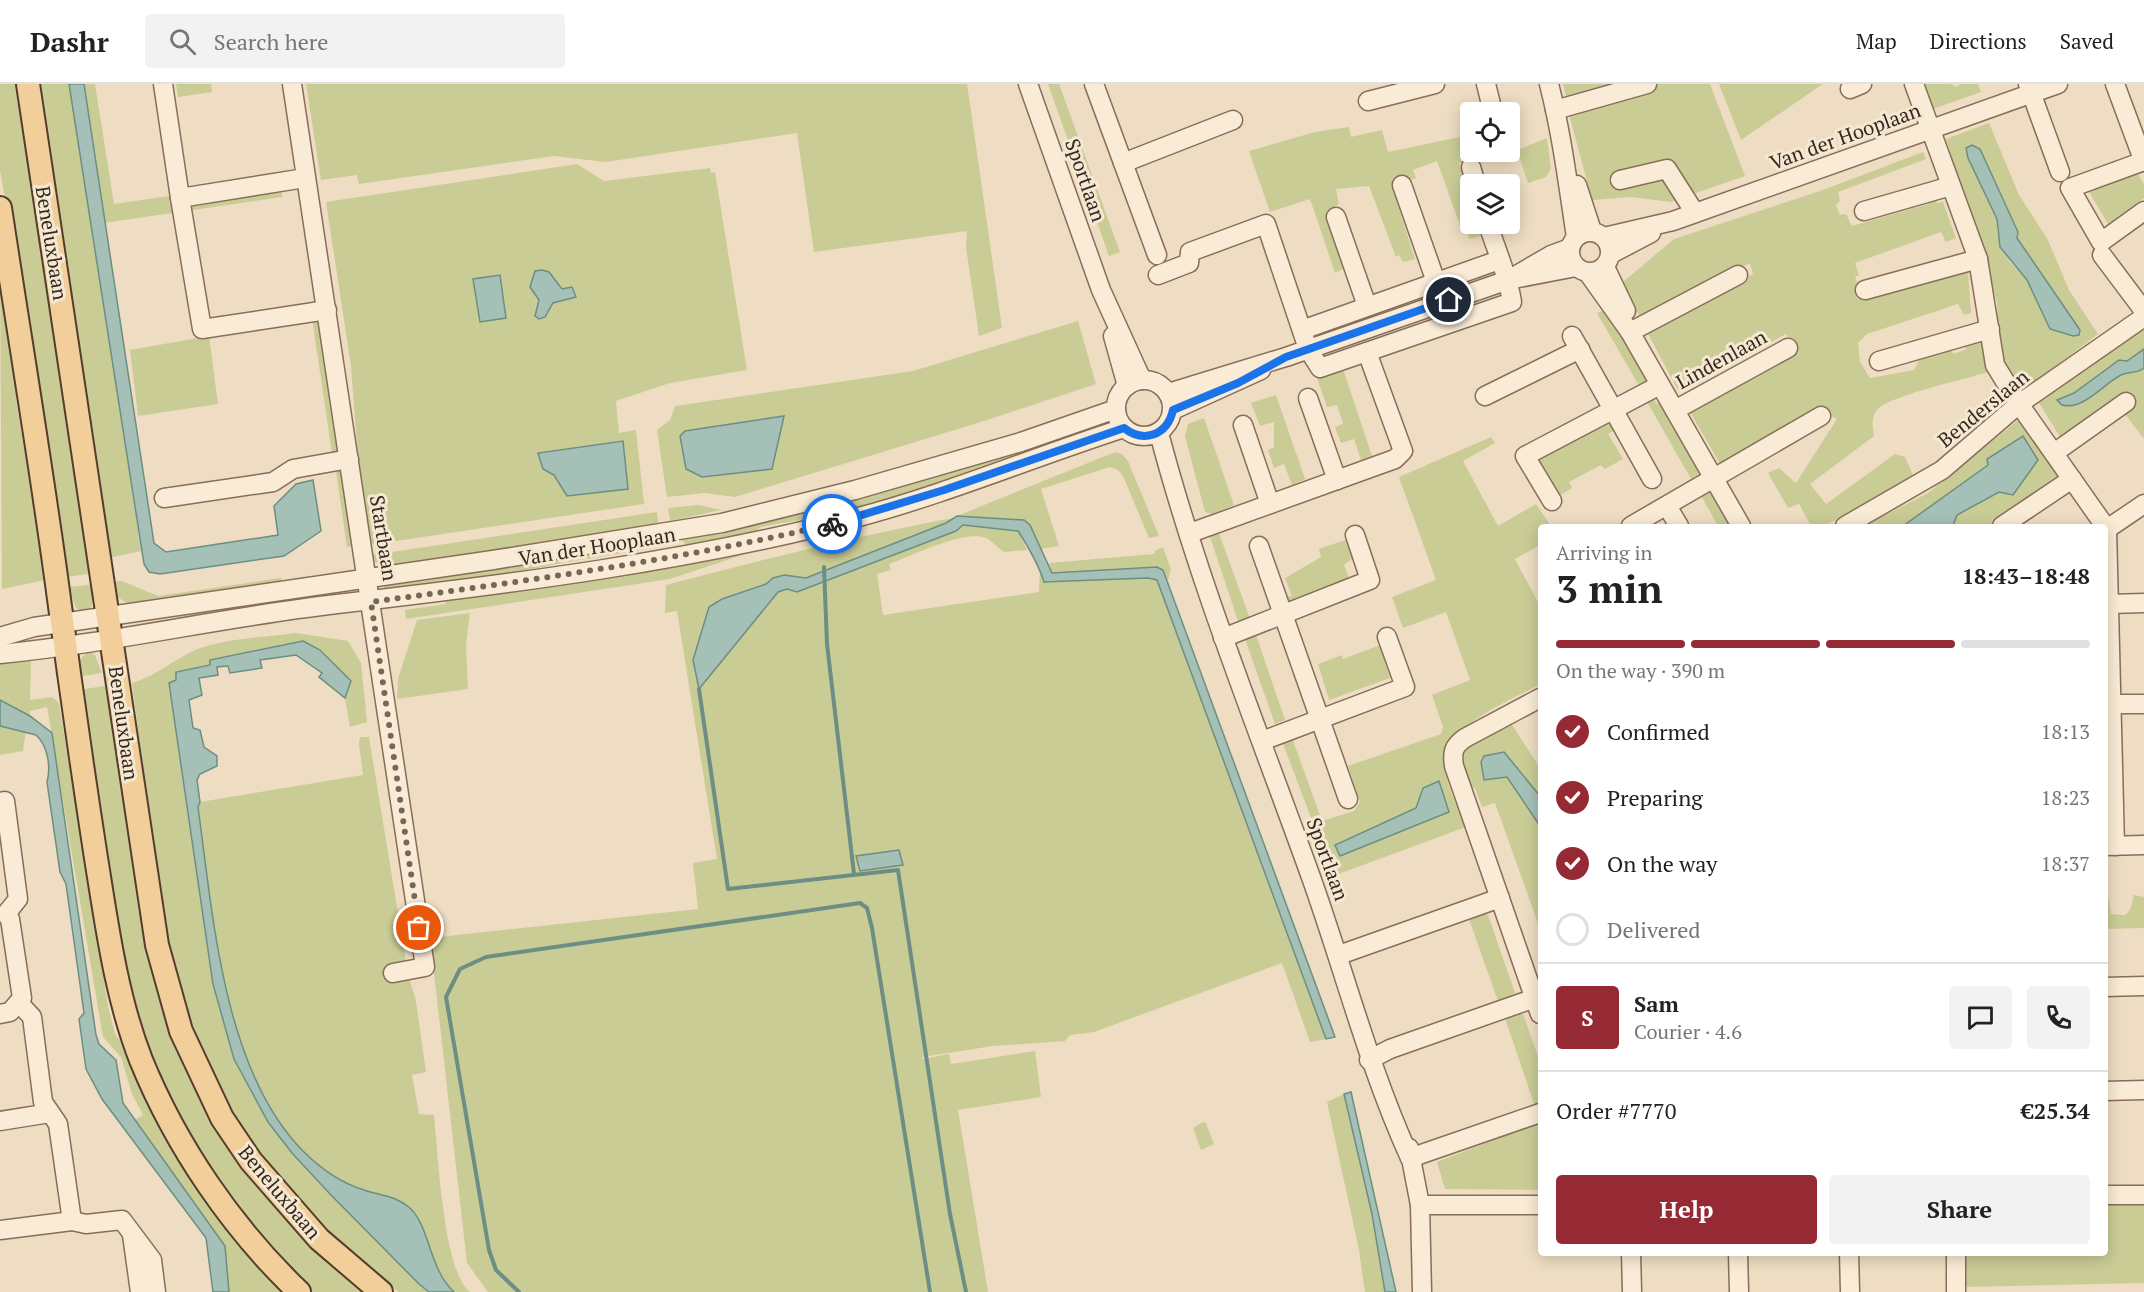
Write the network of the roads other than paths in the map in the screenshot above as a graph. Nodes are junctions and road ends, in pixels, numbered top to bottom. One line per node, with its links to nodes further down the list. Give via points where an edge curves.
1 (28, 84): 97 (main road, Beneluxbaan)
2 (163, 84): 26 (street)
3 (292, 84): 22 (street, Startbaan)
4 (1029, 84): 56 (street, Sportlaan)
5 (1094, 84): 20 (street)
6 (1435, 84): 14 (street)
7 (1486, 84): 15 (street)
8 (1549, 84): 16 (street)
9 (1647, 84): 16 (street)
10 (1914, 84): 18 (street)
11 (2058, 84): 13 (street, Van der Hooplaan)
12 (2115, 84): 19 (street)
13 (2029, 89): 18 (street, Van der Hooplaan); 21 (street)
14 (1368, 101)
15 (1490, 102)
16 (1556, 110): 34 (street, via 1566,179)
17 (1233, 120): 20 (street)
18 (1929, 130): 25 (street); 30 (street, Van der Hooplaan)
19 (2144, 161): 29 (street, via 2070,188 2101,242)
20 (1123, 163): 35 (street)
21 (2060, 172)
22 (305, 178): 26 (street); 46 (street, Startbaan)
23 (1620, 180): 30 (street, via 1667,169)
24 (1402, 185): 43 (street)
25 (1951, 186): 28 (street); 37 (street)
26 (180, 198): 46 (street, via 202,329)
27 (0, 208): 98 (main road)
28 (1864, 211)
29 (2144, 211)
30 (1695, 213): 32 (street, Van der Hooplaan)
31 (1336, 216): 45 (street)
32 (1673, 221): 34 (street, Van der Hooplaan); 39 (street, Van der Hooplaan)
33 (1491, 234): 38 (street)
34 (1585, 238): 39 (street); 39 (street, via 1570,255); 42 (street, Van der Hooplaan)
35 (1157, 255)
36 (2102, 255): 47 (street)
37 (1978, 259): 44 (street); 49 (street)
38 (1499, 260): 42 (street); 43 (street)
39 (1595, 265): 42 (street, Van der Hooplaan); 51 (street, Lindenlaan, via 1631,322)
40 (1158, 275): 50 (street, via 1189,263 1190,252 1266,224)
41 (1738, 275): 51 (street)
42 (1508, 280): 53 (street, Van der Hooplaan); 54 (street, via 1512,302)
43 (1436, 282): 45 (street)
44 (1865, 290)
45 (1367, 306): 50 (street)
46 (327, 310): 71 (street, Startbaan)
47 (2144, 311)
48 (2144, 317): 62 (street, Benderslaan)
49 (1989, 329): 55 (street); 62 (street, via 1995,365)
50 (1302, 330): 53 (street)
51 (1630, 332): 57 (street, Lindenlaan)
52 (1788, 348): 65 (street, Lindenlaan)
53 (1308, 349): 54 (street, via 1320,368); 60 (street, Van der Hooplaan)
54 (1367, 352): 75 (street, via 1403,450 1395,459)
55 (1879, 361)
56 (1135, 383): 60 (street, via 1157,383); 63 (street, via 1117,401)
57 (1660, 385): 64 (street, Lindenlaan); 65 (street, Lindenlaan)
58 (1485, 396): 64 (street, via 1576,343)
59 (1308, 398): 75 (street)
60 (1170, 402): 69 (street, via 1171,419)
61 (2126, 402): 70 (street)
62 (2019, 404): 70 (street); 84 (street, Benderslaan, via 1942,470)
63 (1116, 409): 68 (street); 92 (street, Van der Hooplaan, via 1021,442 722,523)
64 (1613, 409): 72 (street); 77 (street, Lindenlaan, via 1525,456)
65 (1675, 410): 73 (street, Lindenlaan)
66 (1821, 416): 73 (street)
67 (1243, 425): 78 (street)
68 (1124, 428): 69 (street, via 1131,433); 93 (street, Van der Hooplaan, via 858,517 769,539)
69 (1154, 435): 88 (street, Sportlaan)
70 (2054, 453): 74 (street)
71 (349, 459): 76 (street, via 293,468 273,482); 92 (street, Startbaan)
72 (1652, 479)
73 (1714, 479): 80 (street); 83 (street, Lindenlaan)
74 (2072, 479): 85 (street); 86 (street)
75 (1337, 480): 78 (street)
76 (164, 498)
77 (1552, 501)
78 (1270, 504): 88 (street)
79 (2144, 504): 87 (street)
80 (1667, 506): 81 (street); 82 (street)
81 (1636, 524)
82 (1678, 524)
83 (1740, 524)
84 (1848, 524)
85 (2005, 524)
86 (2104, 524)
87 (2108, 528)
88 (1190, 533): 101 (street, Sportlaan)
89 (1355, 535): 96 (street, via 1370,580)
90 (1259, 546): 96 (street, Sportlaan)
91 (2108, 566): 95 (street)
92 (367, 579): 93 (street, Startbaan); 97 (street, Van der Hooplaan)
93 (371, 602): 97 (street, Van der Hooplaan); 116 (street, Startbaan, via 425,967)
94 (2144, 603): 95 (street)
95 (2109, 604): 103 (street)
96 (1284, 615): 101 (street); 107 (street, Sportlaan)
97 (110, 628): 98 (street, Van der Hooplaan); 143 (main road, Beneluxbaan, via 157,945 181,1031 222,1118 252,1161 319,1239)
98 (62, 633): 99 (street, via 34,627); 102 (street); 142 (main road, via 109,937 123,1004 141,1060 171,1124 224,1206 268,1262)
99 (0, 637)
100 (1387, 637): 107 (street, via 1405,687)
101 (1223, 638): 108 (street, Sportlaan)
102 (0, 654)
103 (2108, 659): 105 (street)
104 (1538, 699): 113 (street, via 1457,743 1452,753)
105 (2112, 704): 106 (street); 112 (street)
106 (2144, 704)
107 (1320, 718): 108 (street); 109 (street, Sportlaan)
108 (1262, 741): 115 (street, Sportlaan)
109 (1348, 799)
110 (2, 801): 114 (street, via 18,899)
111 (2144, 845): 112 (street)
112 (2110, 846)
113 (1500, 898): 115 (street); 120 (street)
114 (3, 912): 119 (street, via 10,919 22,998)
115 (1339, 955): 122 (street, Sportlaan)
116 (393, 973)
117 (2144, 986): 118 (street)
118 (2108, 987)
119 (19, 1003): 121 (street, via 10,1012); 125 (street, via 32,1017 43,1102)
120 (1538, 1006): 122 (street, via 1390,1049)
121 (0, 1014)
122 (1374, 1058): 128 (street, Sportlaan)
123 (2144, 1090): 124 (street)
124 (2108, 1091)
125 (50, 1113): 127 (street); 133 (street, via 58,1124)
126 (1538, 1114): 128 (street)
127 (0, 1120)
128 (1410, 1158): 132 (street, Sportlaan)
129 (2108, 1195): 130 (street)
130 (2144, 1195)
131 (1538, 1205): 132 (street)
132 (1420, 1206): 144 (street, Sportlaan)
133 (72, 1221): 134 (street); 135 (street, via 86,1224 122,1220)
134 (0, 1230)
135 (131, 1230): 140 (street); 141 (street, via 152,1260)
136 (1631, 1256): 145 (street)
137 (1738, 1256): 146 (street)
138 (1849, 1256): 147 (street)
139 (1956, 1256): 148 (street)
140 (140, 1292)
141 (156, 1292)
142 (299, 1292)
143 (381, 1292)
144 (1422, 1292)
145 (1632, 1292)
146 (1739, 1292)
147 (1850, 1292)
148 (1956, 1292)

